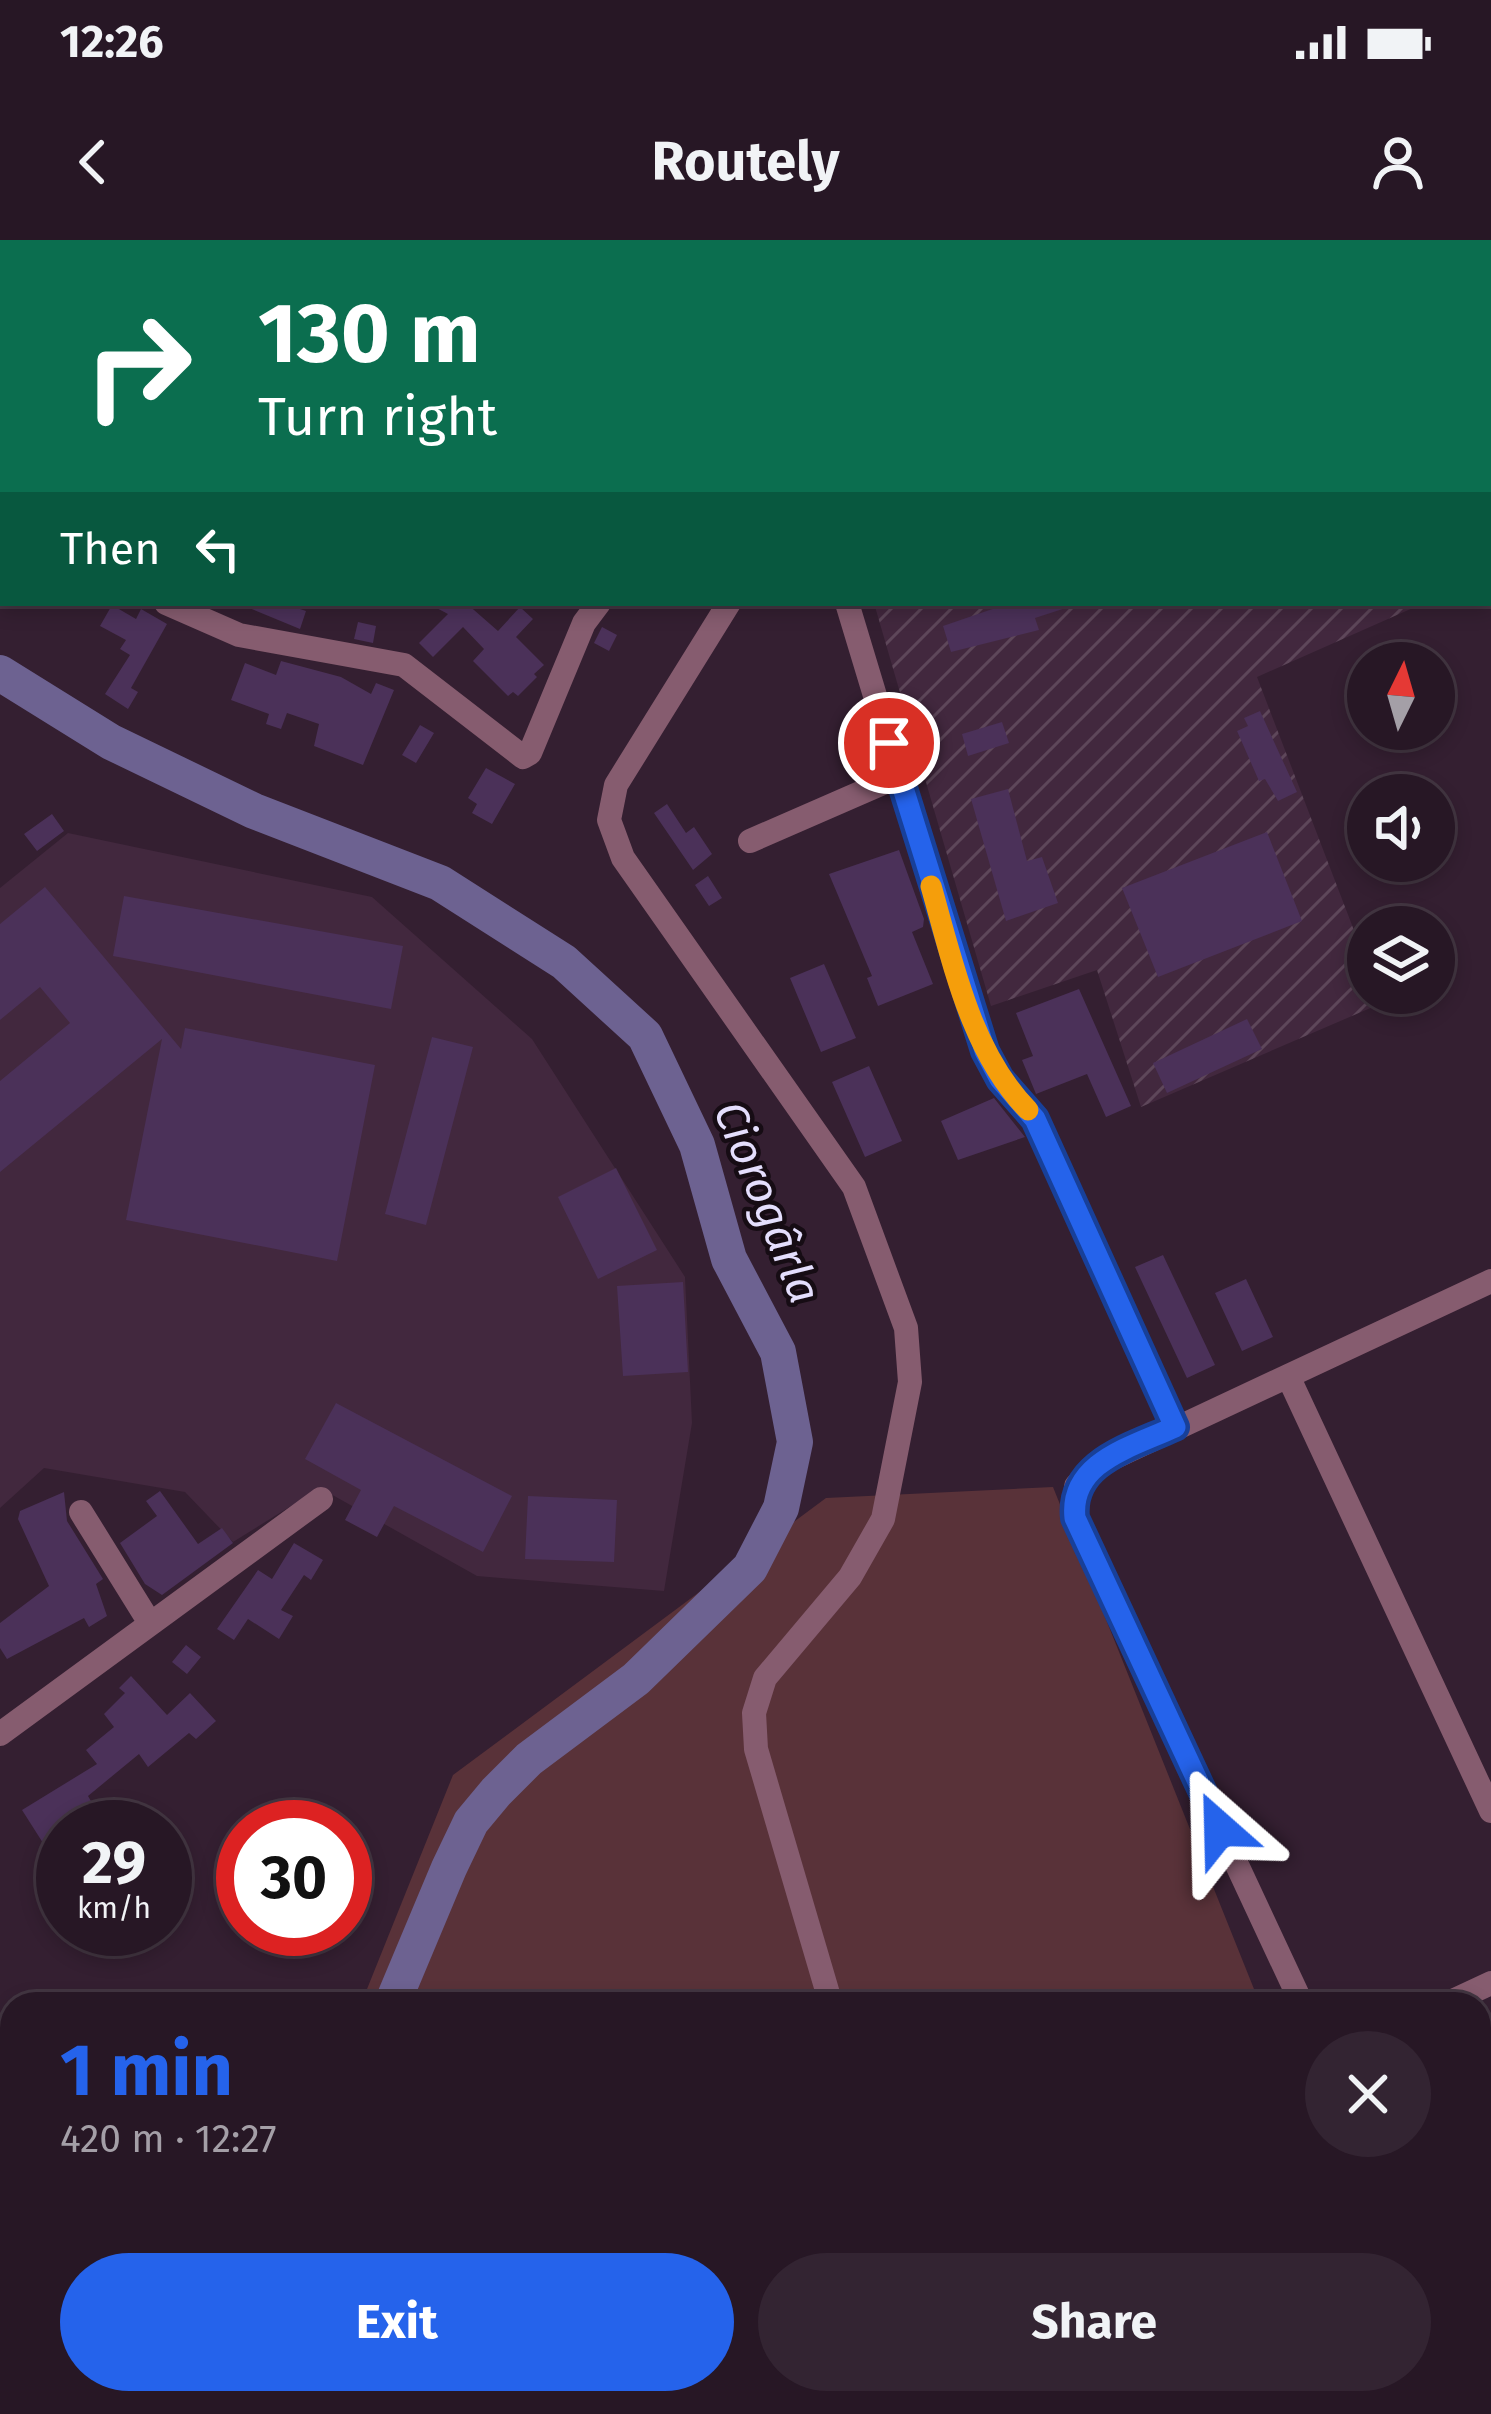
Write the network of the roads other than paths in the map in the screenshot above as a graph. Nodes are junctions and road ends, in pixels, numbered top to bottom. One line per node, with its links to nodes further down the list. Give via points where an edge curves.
1 (173, 606): 2 (street, via 238,635 404,664 523,757)
2 (597, 606)
3 (727, 606): 15 (street, via 616,785 609,820 623,858 668,927 854,1187 906,1328 910,1382 884,1519 850,1576 774,1664 754,1713 756,1749)
4 (849, 606): 5 (street)
5 (899, 776): 6 (street); 9 (street, via 985,1051 1035,1119)
6 (750, 841)
7 (1491, 1281): 8 (street)
8 (1288, 1376): 9 (street); 14 (street)
9 (1175, 1427): 16 (street, via 1082,1477 1075,1518)
10 (320, 1498): 12 (street)
11 (81, 1512): 12 (street)
12 (148, 1620): 13 (street)
13 (0, 1734)
14 (1491, 1810)
15 (828, 1992)
16 (1296, 1992)

